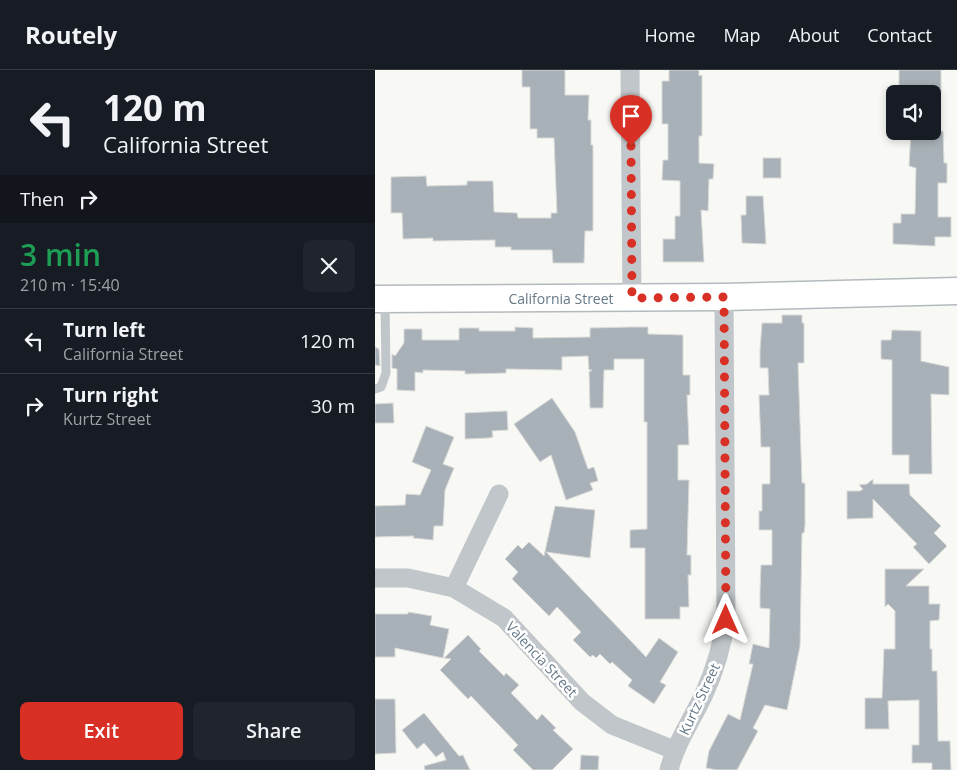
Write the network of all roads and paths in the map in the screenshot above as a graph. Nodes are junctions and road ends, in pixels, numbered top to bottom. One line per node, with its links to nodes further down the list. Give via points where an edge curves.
1 (630, 70): 4 (street)
2 (957, 291): 3 (main road, California Street)
3 (724, 297): 4 (main road, California Street); 10 (street, Kurtz Street, via 726,620 723,645 705,694)
4 (632, 298): 5 (main road, California Street)
5 (380, 299): 6 (lane, via 386,373 381,387)
6 (375, 389)
7 (499, 494): 9 (street)
8 (375, 578): 9 (street, Valencia Street, via 408,578)
9 (454, 588): 10 (street, Valencia Street, via 504,618 582,702 612,725)
10 (674, 750): 11 (street, Kurtz Street)
11 (669, 770)

